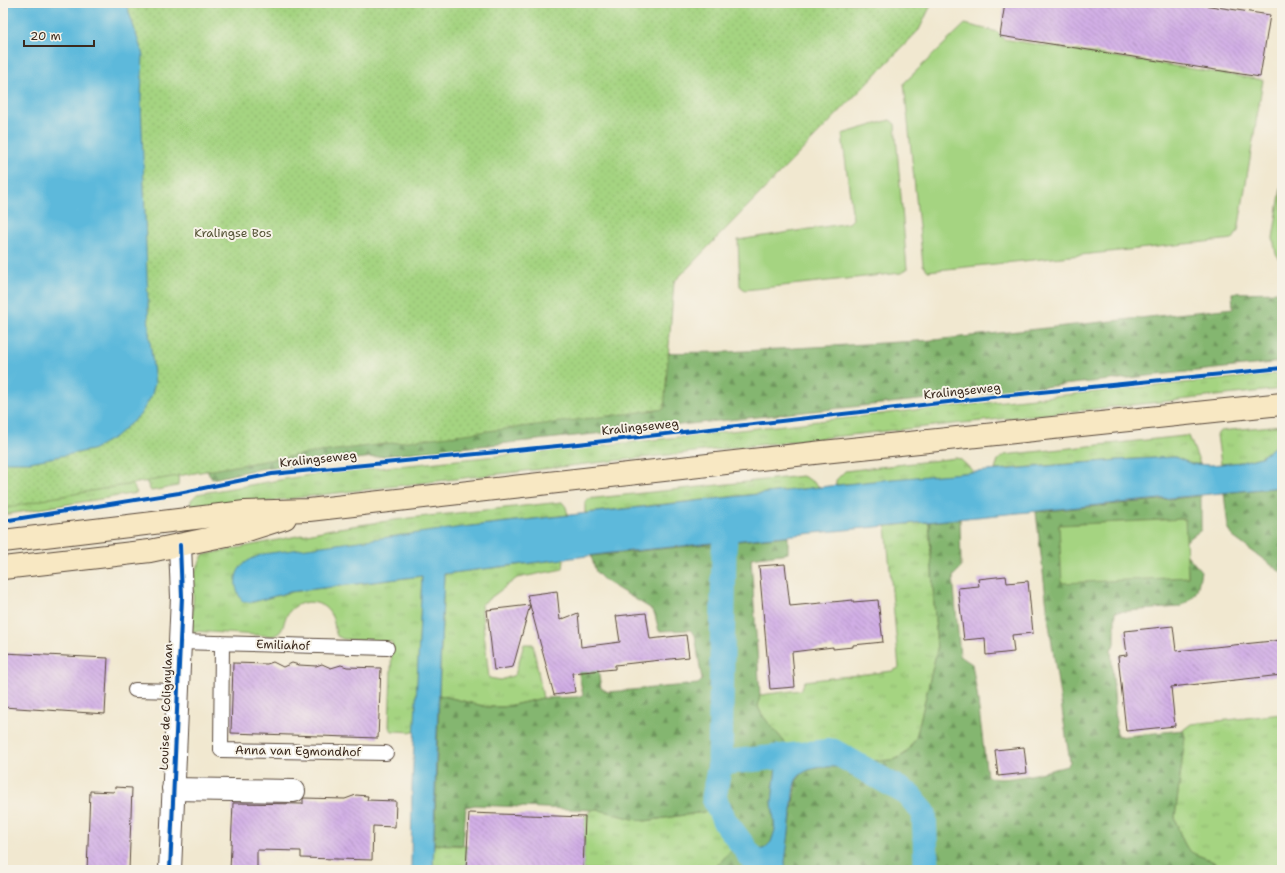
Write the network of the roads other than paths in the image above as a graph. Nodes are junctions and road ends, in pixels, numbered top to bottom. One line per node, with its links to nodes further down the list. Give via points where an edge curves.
1 (1282, 404): 2 (main road)
2 (309, 510): 3 (main road, via 245,512); 5 (main road, via 241,532)
3 (177, 520): 4 (main road); 5 (main road)
4 (3, 541)
5 (180, 545): 6 (main road, via 150,551); 7 (street, Louise de Colignylaan, via 182,597)
6 (3, 568)
7 (179, 642): 8 (lane, Emiliahof); 11 (street, Louise de Colignylaan)
8 (222, 643): 9 (lane, Emiliahof); 12 (lane, Anna van Egmondhof, via 221,750)
9 (387, 648)
10 (135, 690): 11 (lane)
11 (177, 691): 13 (street, Louise de Colignylaan)
12 (386, 753)
13 (173, 789): 14 (street); 15 (street, Louise de Colignylaan)
14 (294, 791)
15 (170, 870)

